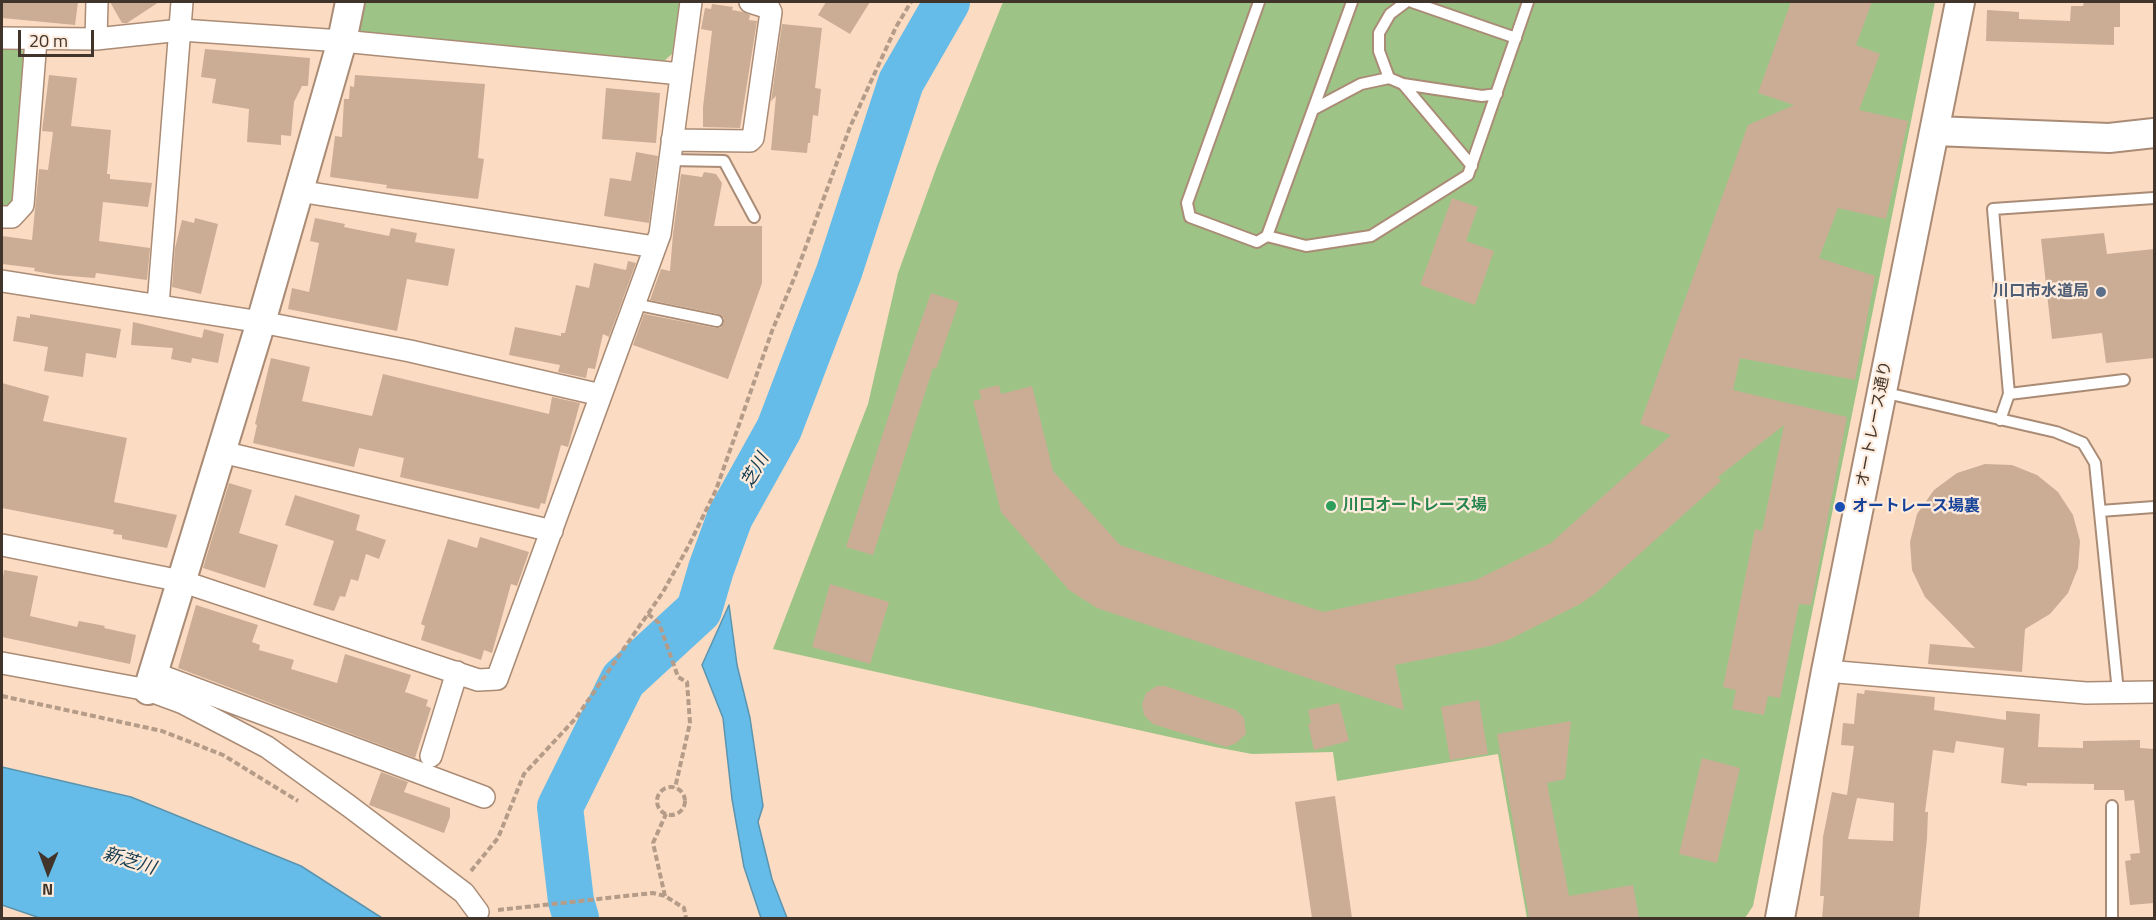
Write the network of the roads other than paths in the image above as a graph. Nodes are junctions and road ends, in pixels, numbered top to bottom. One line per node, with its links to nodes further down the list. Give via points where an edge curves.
1 (97, 2): 15 (street)
2 (182, 2): 12 (street)
3 (350, 2): 17 (street)
4 (691, 2): 18 (street)
5 (750, 2): 25 (street, via 771,12 753,138)
6 (1259, 2): 31 (lane, via 1187,203 1190,217 1257,242)
7 (1352, 2): 22 (lane)
8 (1406, 2): 19 (lane, via 1390,14 1379,33 1379,51)
9 (1412, 2): 14 (lane)
10 (1528, 2): 14 (lane)
11 (1960, 2): 23 (street, オートレース通り)
12 (181, 30): 15 (street); 17 (street); 35 (street)
13 (2, 38): 16 (street)
14 (1516, 38): 21 (lane)
15 (96, 39): 16 (street)
16 (36, 40): 29 (street, via 23,205 12,217)
17 (342, 41): 18 (street); 27 (street)
18 (681, 74): 25 (street)
19 (1389, 78): 20 (lane); 22 (lane, via 1361,84)
20 (1403, 84): 21 (lane, via 1482,96); 26 (lane)
21 (1497, 94): 26 (lane)
22 (1314, 109): 31 (lane)
23 (1935, 131): 24 (street, via 2109,138); 39 (street, オートレース通り)
24 (2154, 134)
25 (671, 150): 30 (lane, via 724,161); 32 (street)
26 (1472, 165): 31 (lane, via 1468,175 1371,236 1306,246)
27 (298, 191): 32 (street); 36 (street)
28 (2154, 198): 40 (lane, via 1993,209)
29 (2, 217)
30 (754, 217)
31 (1267, 236)
32 (655, 247): 34 (street)
33 (2, 281): 35 (street)
34 (634, 304): 37 (lane); 41 (street)
35 (158, 305): 36 (street)
36 (261, 321): 41 (street); 43 (street)
37 (717, 321)
38 (2124, 380): 40 (lane)
39 (1882, 392): 42 (lane); 50 (street, オートレース通り)
40 (2009, 394): 42 (lane)
41 (601, 395): 46 (street)
42 (2000, 420): 45 (lane, via 2056,432 2083,443 2095,463)
43 (222, 452): 46 (street); 48 (street)
44 (2154, 507): 45 (lane)
45 (2100, 511): 53 (lane)
46 (552, 531): 51 (street, via 497,680 478,680)
47 (2, 545): 48 (street)
48 (181, 581): 51 (street); 52 (street)
49 (2, 663): 52 (street)
50 (1826, 671): 53 (street, via 2086,693); 59 (street, オートレース通り)
51 (457, 672): 55 (street)
52 (151, 682): 56 (street); 58 (street, via 267,747 458,888)
53 (2118, 692): 54 (street)
54 (2154, 692)
55 (431, 756)
56 (484, 797)
57 (2112, 806): 60 (lane)
58 (478, 912)
59 (1780, 918)
60 (2112, 918)

